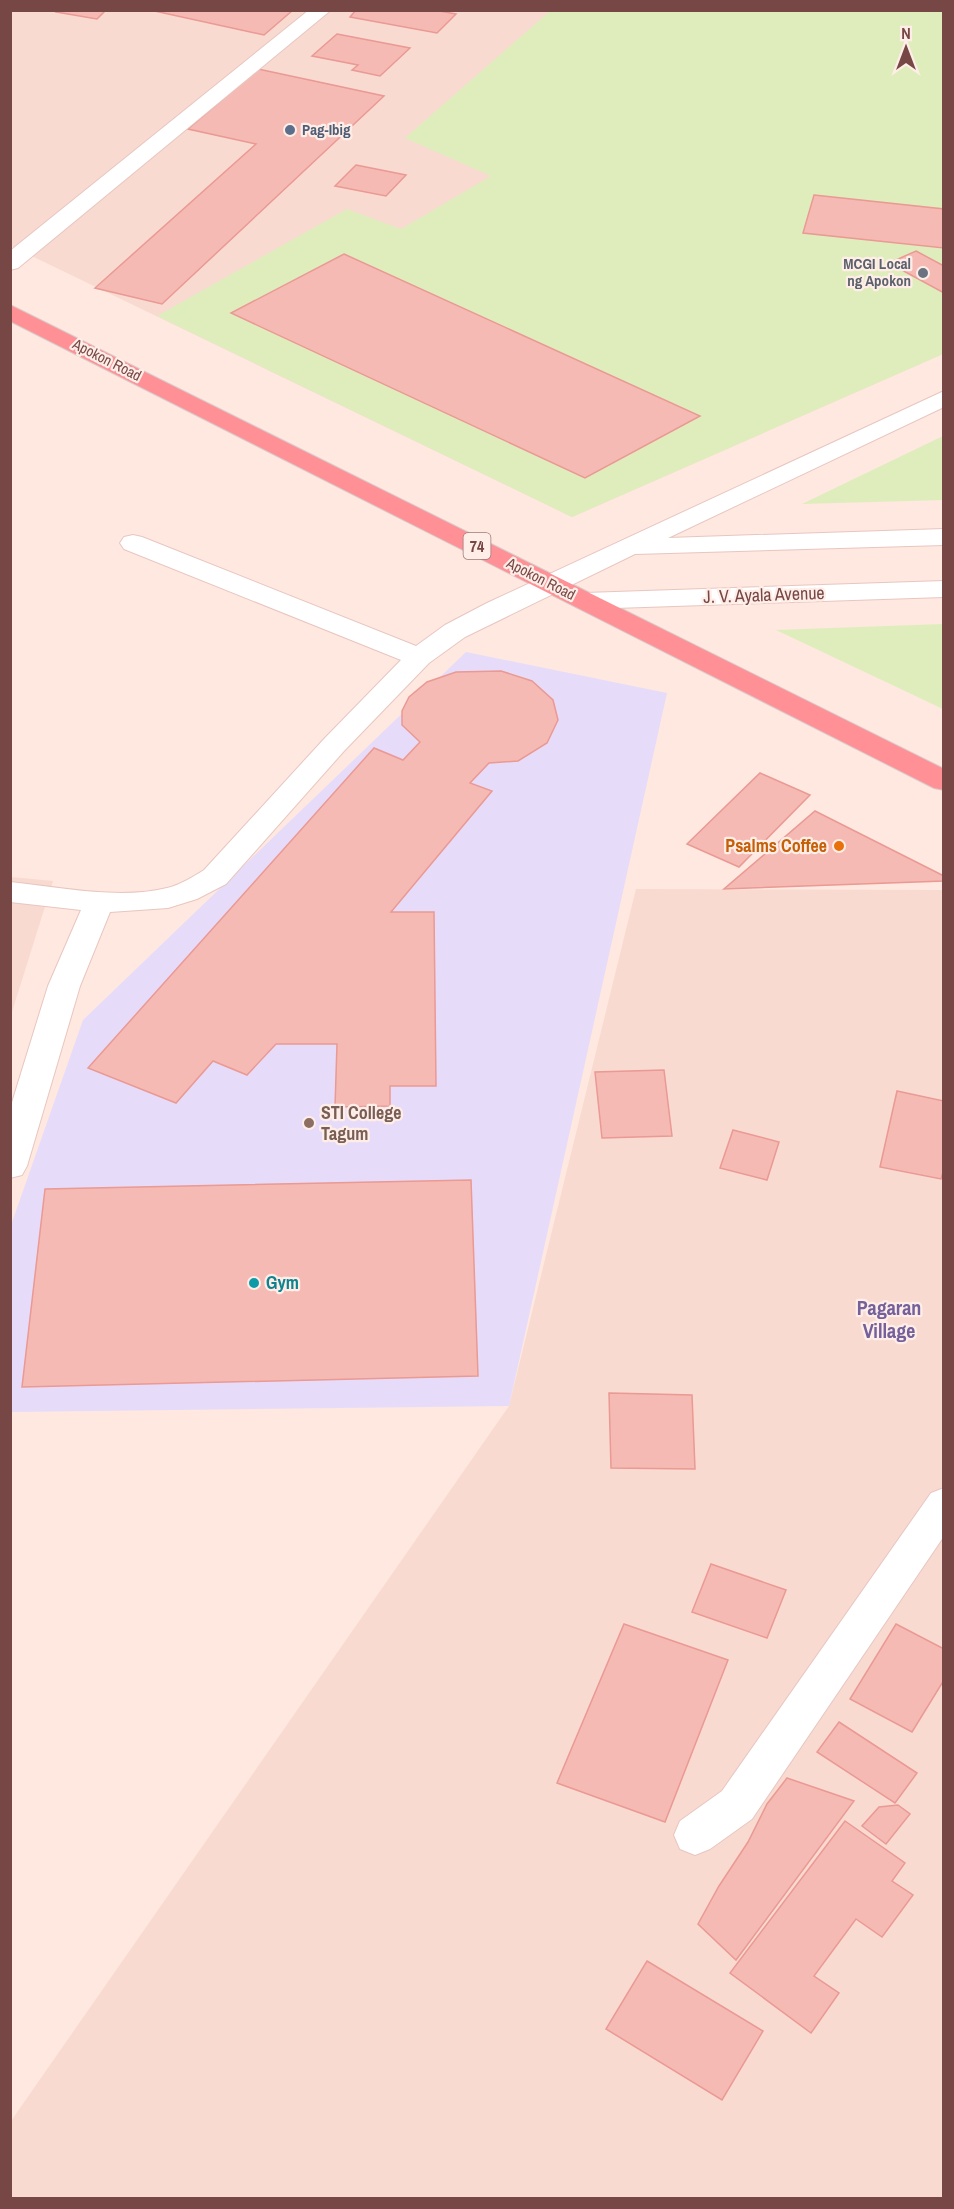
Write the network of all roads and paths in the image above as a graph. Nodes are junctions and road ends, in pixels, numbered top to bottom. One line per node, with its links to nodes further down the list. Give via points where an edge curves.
1 (322, 10): 2 (street)
2 (10, 263)
3 (10, 312): 8 (highway, Apokon Road / 74)
4 (944, 398): 7 (street)
5 (944, 537): 7 (street)
6 (133, 543): 11 (street)
7 (626, 548): 8 (street)
8 (550, 583): 10 (highway, Apokon Road / 74); 11 (street, via 455,630)
9 (944, 589): 10 (street, J. V. Ayala Avenue)
10 (585, 601): 12 (highway, Apokon Road / 74)
11 (419, 657): 14 (street, via 215,877 168,898 139,902)
12 (944, 781)
13 (10, 892): 14 (street)
14 (100, 900): 15 (street, via 64,986)
15 (10, 1166)
16 (944, 1504): 17 (street, via 737,1805)
17 (694, 1835)

